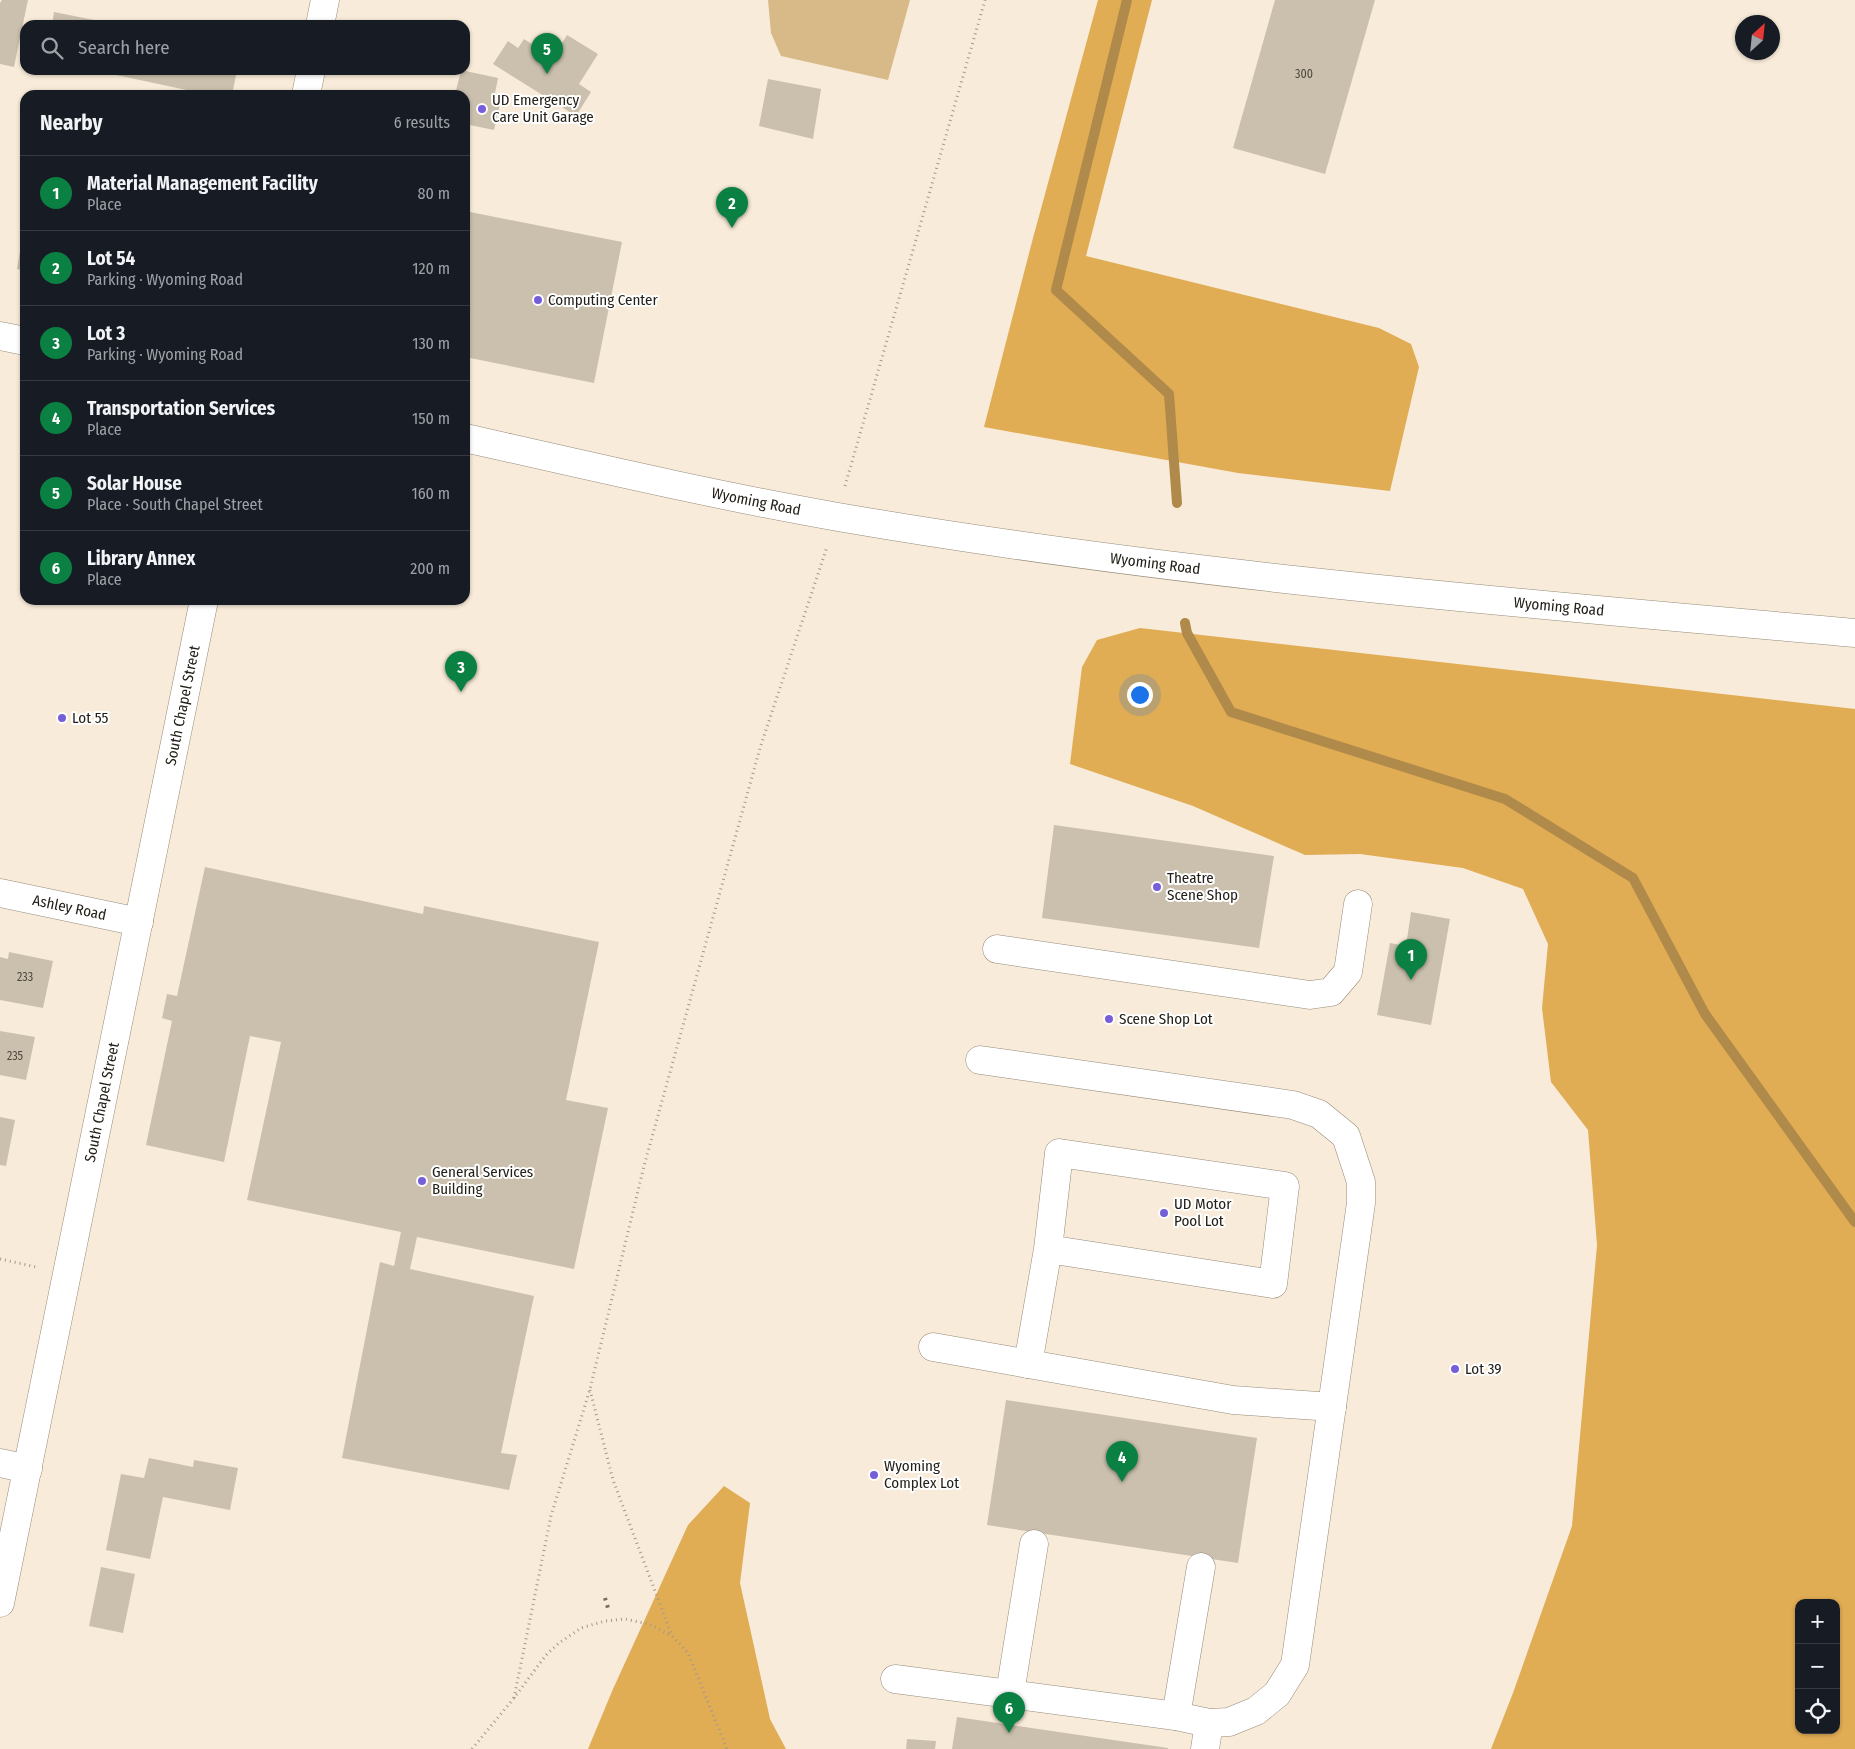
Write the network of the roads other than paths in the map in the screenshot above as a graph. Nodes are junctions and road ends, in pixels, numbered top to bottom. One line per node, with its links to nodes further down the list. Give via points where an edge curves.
1 (325, 0): 2 (street)
2 (321, 20)
3 (310, 75): 4 (street)
4 (307, 90)
5 (0, 336): 6 (street)
6 (20, 340)
7 (470, 439): 9 (street, Wyoming Road, via 648,480 836,517 1050,549 1457,597)
8 (203, 605): 12 (street, South Chapel Street)
9 (1855, 633)
10 (0, 893): 12 (street, Ashley Road)
11 (1358, 904): 13 (street, via 1348,972 1331,992 1310,995)
12 (139, 922): 20 (street, South Chapel Street)
13 (997, 949)
14 (980, 1060): 18 (street, via 1293,1105 1319,1114 1346,1136 1361,1182 1361,1203)
15 (1048, 1249): 15 (street, via 1059,1154 1285,1186 1273,1284); 17 (street)
16 (933, 1347): 17 (street)
17 (1028, 1364): 18 (street, via 1233,1400)
18 (1332, 1407): 27 (street, via 1295,1665 1277,1694 1256,1711)
19 (0, 1463): 20 (street)
20 (28, 1469): 23 (street, South Chapel Street)
21 (1034, 1544): 25 (street)
22 (1201, 1567): 26 (street)
23 (0, 1604)
24 (895, 1680): 25 (street)
25 (1010, 1693): 26 (street)
26 (1176, 1716): 27 (street)
27 (1207, 1736)

